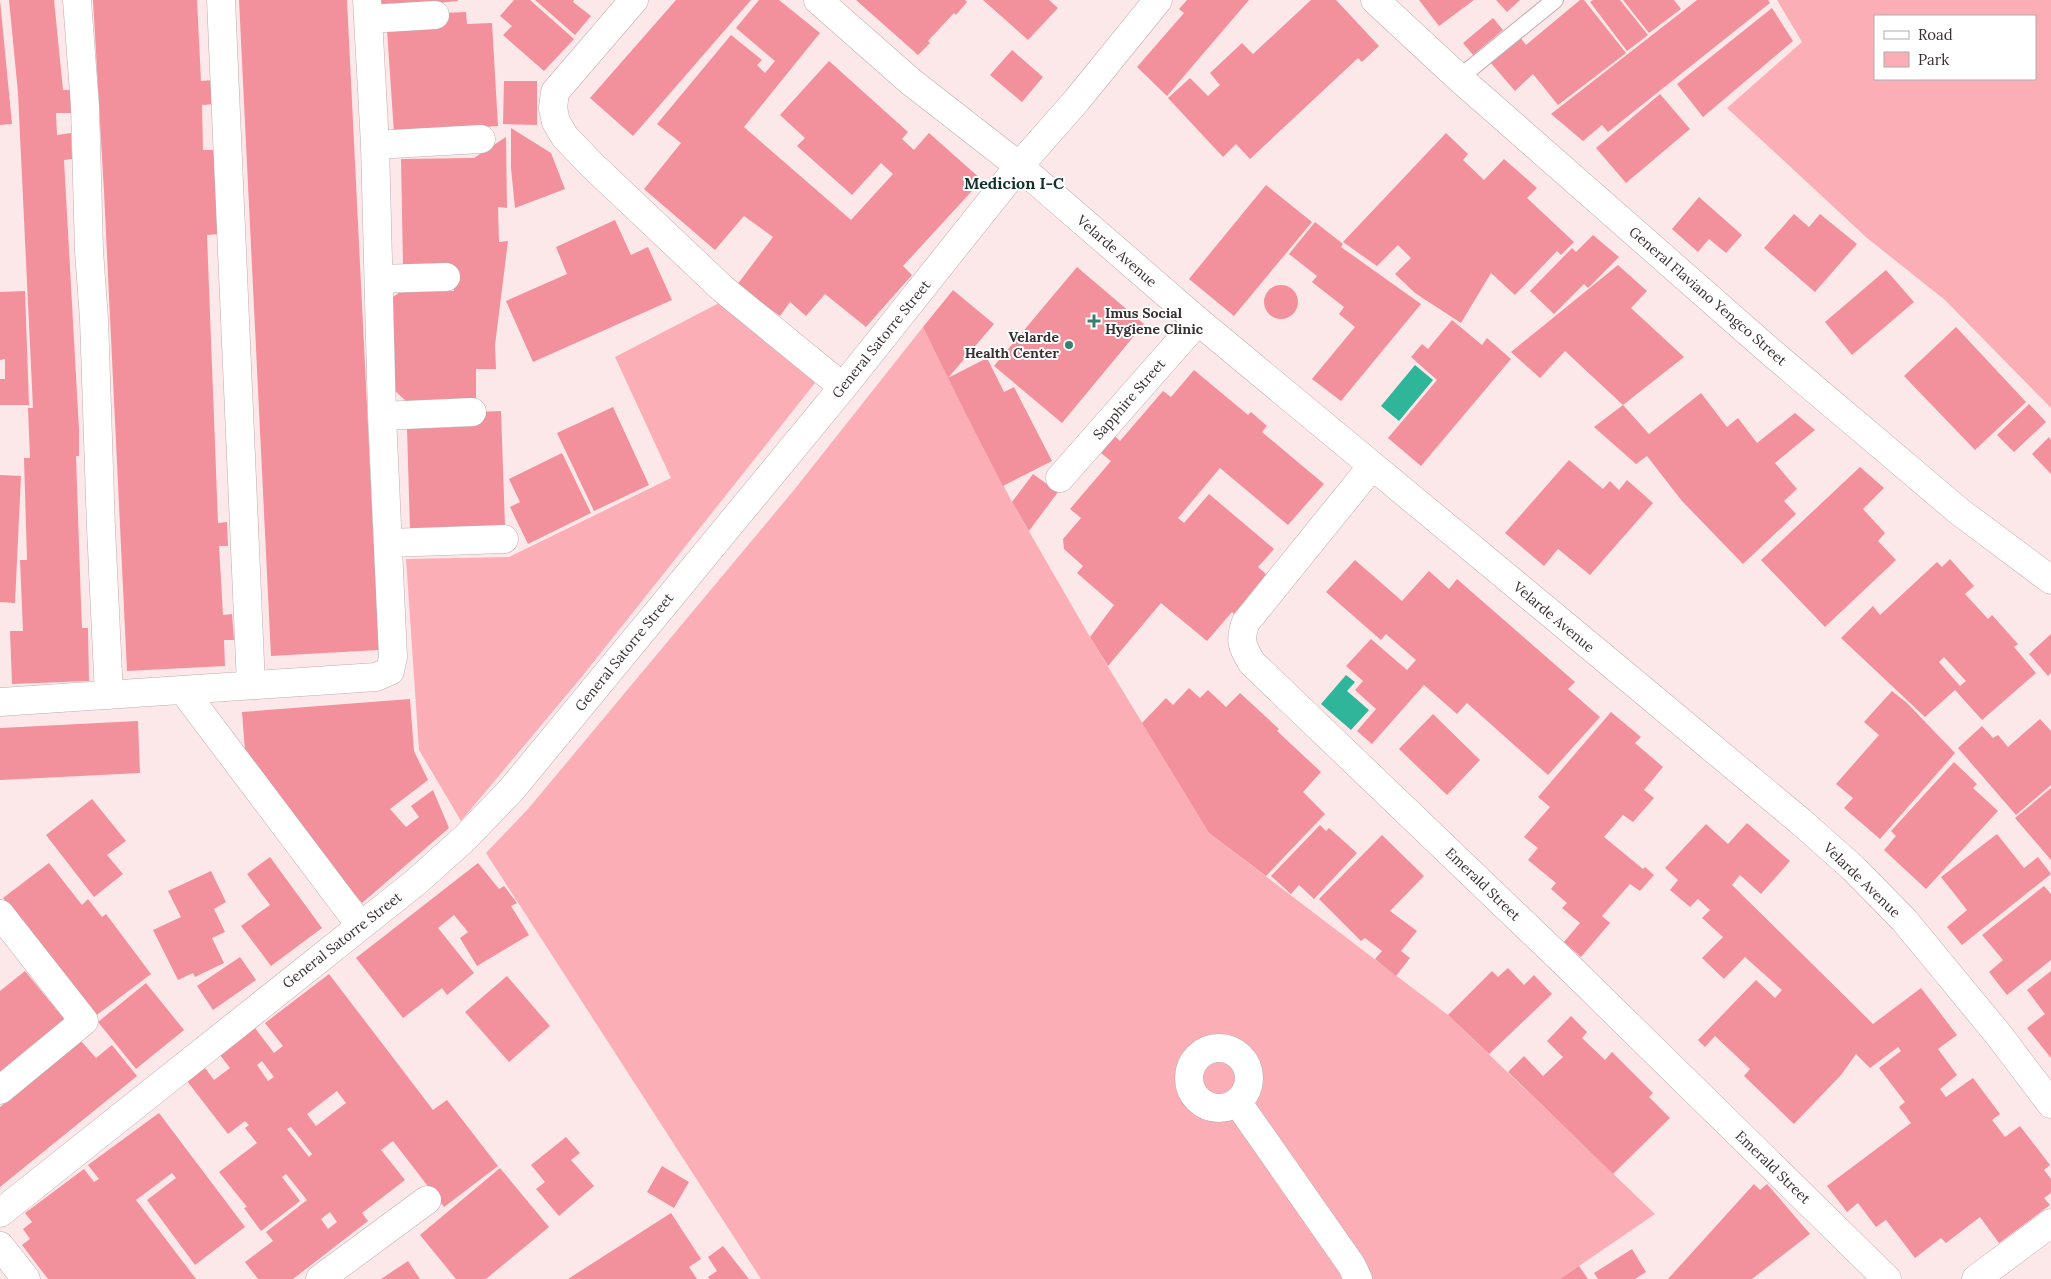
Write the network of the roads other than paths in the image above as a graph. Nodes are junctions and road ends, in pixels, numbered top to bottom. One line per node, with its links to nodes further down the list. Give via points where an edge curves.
1 (77, 0): 27 (street, via 85,106)
2 (221, 0): 25 (street)
3 (634, 0): 17 (street, via 555,92 553,108 556,122 565,137 593,166 723,288)
4 (818, 0): 13 (street, Velarde Avenue, via 910,81)
5 (1158, 0): 13 (street, General Satorre Street)
6 (1375, 0): 10 (street, General Flaviano Yengco Street)
7 (1555, 0): 10 (lane)
8 (368, 10): 9 (street); 12 (street)
9 (435, 15)
10 (1459, 78): 24 (street, General Flaviano Yengco Street, via 1953,506)
11 (481, 138): 12 (street)
12 (375, 145): 15 (street)
13 (1019, 166): 16 (street, Velarde Avenue); 17 (street, General Satorre Street)
14 (446, 277): 15 (street)
15 (379, 279): 19 (street)
16 (1198, 321): 20 (street, Velarde Avenue); 21 (street, Sapphire Street)
17 (843, 387): 30 (street, General Satorre Street, via 512,789 416,882)
18 (472, 412): 19 (street)
19 (382, 416): 23 (street)
20 (1372, 466): 33 (street, Velarde Avenue, via 1853,868 1904,920); 41 (street, Emerald Street, via 1246,622 1240,636 1248,657)
21 (1060, 478)
22 (504, 539): 23 (street)
23 (389, 543): 25 (street, via 393,658 390,671 376,676)
24 (2051, 580)
25 (251, 685): 26 (street)
26 (184, 690): 27 (street); 30 (street)
27 (109, 695): 28 (street)
28 (0, 702)
29 (0, 914): 31 (street, via 84,1022)
30 (360, 925): 35 (street, General Satorre Street)
31 (0, 1090)
32 (1238, 1103): 40 (street)
33 (2051, 1104)
34 (427, 1200): 39 (street)
35 (0, 1213)
36 (2050, 1228): 42 (street)
37 (0, 1246): 38 (street)
38 (26, 1279)
39 (320, 1279)
40 (1358, 1279)
41 (1887, 1279)
42 (1976, 1279)

